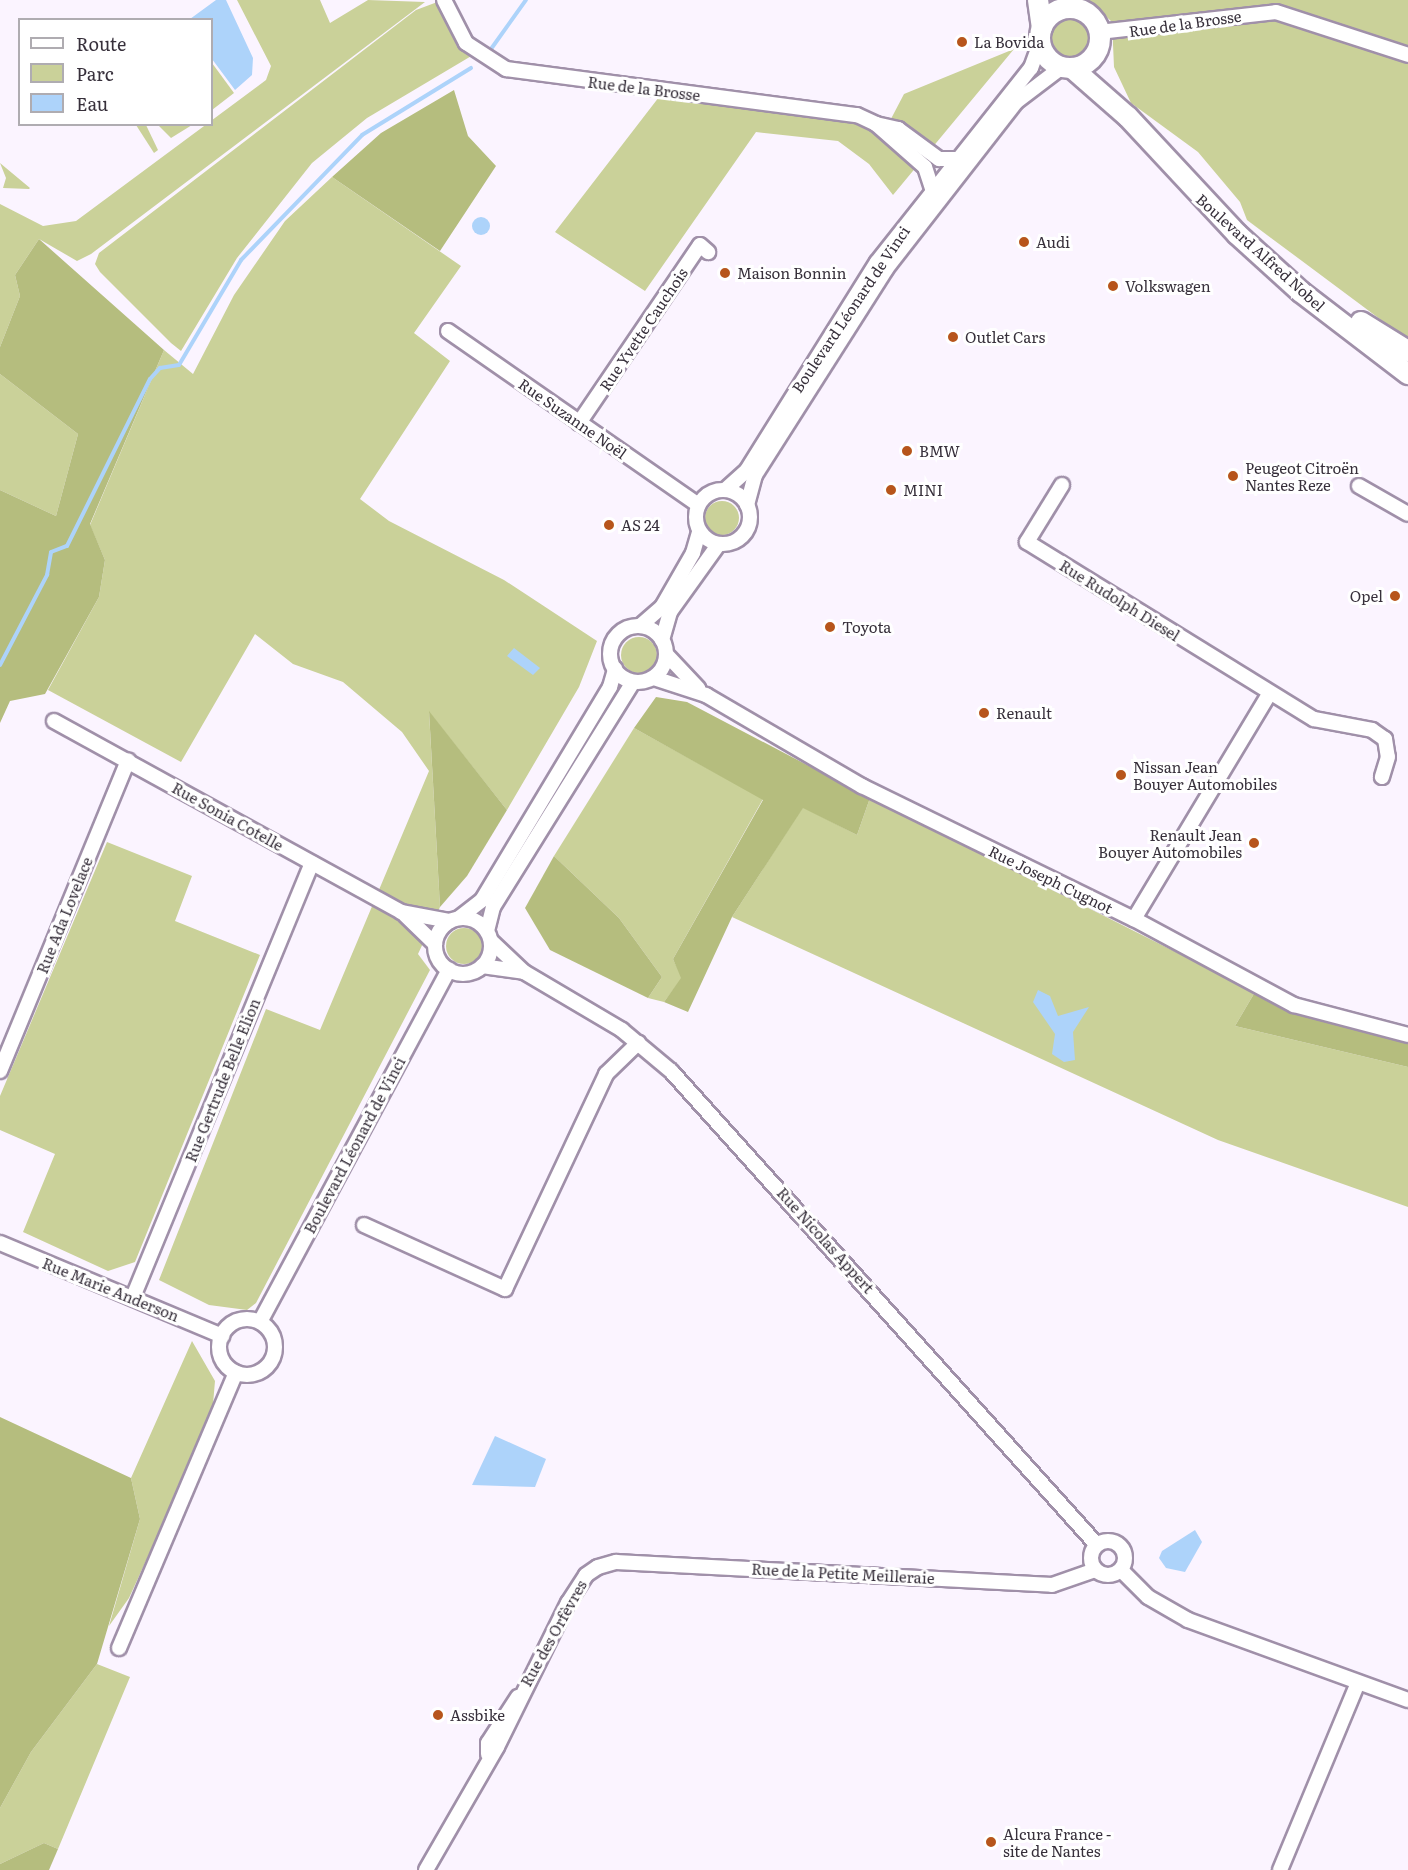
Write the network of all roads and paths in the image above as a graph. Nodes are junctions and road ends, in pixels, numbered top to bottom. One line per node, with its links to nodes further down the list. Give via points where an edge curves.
1 (444, 0): 10 (street, Rue de la Brosse, via 466,43 506,69 820,108)
2 (1038, 0): 5 (main road)
3 (1065, 4): 4 (main road, via 1089,15); 5 (main road, via 1053,13)
4 (1099, 32): 6 (main road); 7 (street, Rue de la Brosse, via 1276,12)
5 (1041, 36): 8 (main road, via 1048,58); 11 (street, Boulevard Léonard de Vinci, via 1030,68)
6 (1095, 54): 8 (main road); 9 (main road, Boulevard Alfred Nobel)
7 (1408, 54)
8 (1067, 68): 9 (main road, Boulevard Alfred Nobel); 24 (street, Boulevard Léonard de Vinci, via 1016,102 886,269 755,475)
9 (1128, 117): 13 (main road, Boulevard Alfred Nobel)
10 (876, 124): 11 (street, Rue de la Brosse, via 898,129 939,159); 12 (street, Rue de la Brosse, via 925,167)
11 (956, 159): 12 (street, Boulevard Léonard de Vinci)
12 (932, 189): 23 (street, Boulevard Léonard de Vinci, via 877,262 747,470)
13 (1237, 234): 15 (main road); 19 (main road, Boulevard Alfred Nobel, via 1301,292)
14 (708, 252): 20 (street, Rue Yvette Cauchois, via 700,245)
15 (1283, 267): 17 (main road); 18 (main road, Boulevard Alfred Nobel, via 1338,313)
16 (448, 330): 20 (street, Rue Suzanne Noël)
17 (1408, 351)
18 (1408, 359)
19 (1408, 374)
20 (579, 423): 25 (street, Rue Suzanne Noël)
21 (1062, 485): 35 (street, Rue Rudolph Diesel, via 1027,542)
22 (1359, 486): 26 (street)
23 (725, 490): 24 (street); 25 (street, via 709,494)
24 (747, 504): 28 (street, via 745,534)
25 (698, 505): 27 (street)
26 (1408, 514)
27 (699, 532): 28 (street); 29 (street, via 693,553 662,607)
28 (718, 545): 30 (street, via 670,612)
29 (640, 626): 30 (street); 32 (street, via 616,638 611,658)
30 (662, 640): 31 (street)
31 (666, 654): 33 (street); 36 (street, Rue Joseph Cugnot)
32 (615, 669): 34 (street); 42 (street, via 610,687 482,900)
33 (654, 678): 34 (street); 36 (street, Rue Joseph Cugnot)
34 (633, 682): 44 (street, via 493,907)
35 (1270, 693): 39 (street, Rue Rudolph Diesel, via 1314,719 1372,730 1385,739 1388,757); 43 (street)
36 (706, 695): 43 (street, Rue Joseph Cugnot, via 862,786)
37 (54, 721): 38 (street, Rue Sonia Cotelle)
38 (128, 760): 40 (street, Rue Sonia Cotelle); 51 (street, Rue Ada Lovelace)
39 (1382, 777)
40 (312, 863): 41 (street, Rue Sonia Cotelle); 54 (street, Rue Gertrude Belle Elion)
41 (401, 912): 42 (street); 45 (street)
42 (455, 919): 44 (street, via 475,920); 45 (street)
43 (1134, 919): 49 (street, Rue Joseph Cugnot, via 1294,1005)
44 (489, 936): 46 (street); 48 (street)
45 (435, 944): 47 (street)
46 (482, 966): 47 (street, via 466,973); 48 (street)
47 (449, 970): 55 (street, Boulevard Léonard de Vinci)
48 (524, 972): 50 (street, Rue Nicolas Appert)
49 (1408, 1035)
50 (638, 1043): 52 (street, via 606,1074 505,1289); 58 (street, Rue Nicolas Appert, via 671,1071 814,1225)
51 (0, 1071)
52 (363, 1225)
53 (0, 1243): 54 (street, Rue Marie Anderson)
54 (133, 1297): 56 (street, Rue Marie Anderson)
55 (260, 1322): 56 (street, via 235,1322); 57 (street, via 275,1340 271,1363 260,1373)
56 (222, 1336): 57 (street, via 221,1357)
57 (236, 1373): 62 (street)
58 (1097, 1545): 59 (street, via 1090,1560); 60 (street, via 1108,1541 1122,1548)
59 (1095, 1570): 60 (street, via 1108,1576); 61 (street, Rue de la Petite Meilleraie, via 1052,1585 616,1562)
60 (1121, 1570): 63 (street, via 1148,1597 1188,1620)
61 (591, 1571): 65 (street, Rue des Orfèvres, via 518,1697 501,1717 488,1754)
62 (119, 1648)
63 (1358, 1683): 64 (street); 66 (street)
64 (1408, 1700)
65 (426, 1870)
66 (1280, 1870)

